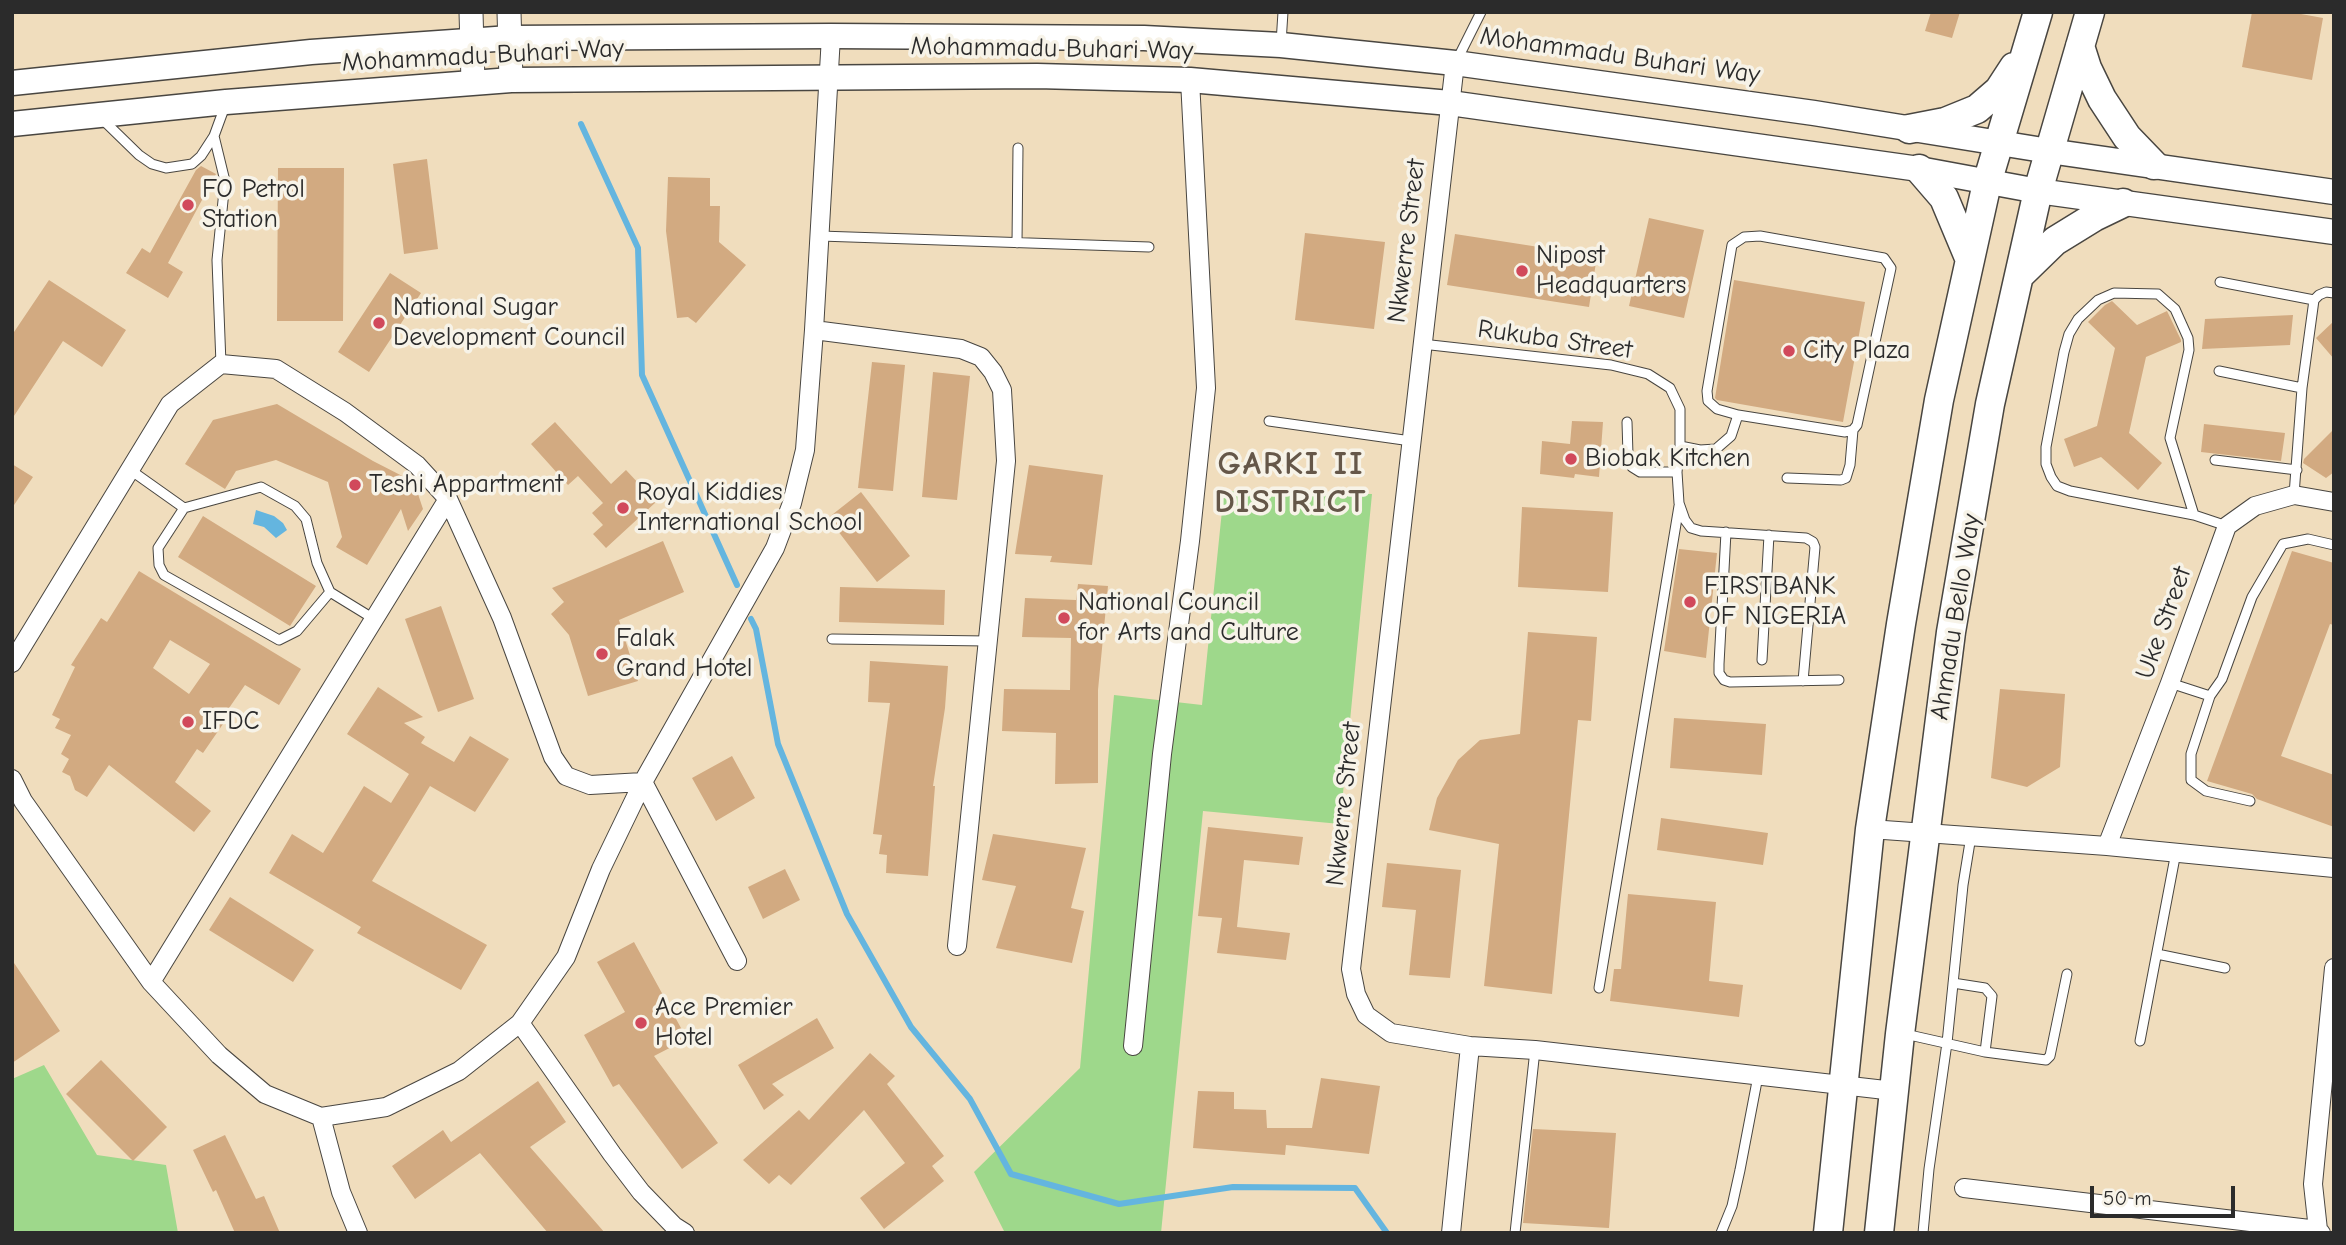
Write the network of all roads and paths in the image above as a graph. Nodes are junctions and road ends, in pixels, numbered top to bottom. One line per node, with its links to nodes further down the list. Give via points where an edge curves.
1 (471, 12): 9 (street)
2 (509, 12): 8 (street)
3 (1283, 12): 11 (lane)
4 (1481, 12): 13 (lane)
5 (2038, 12): 10 (main road, Ahmadu Bello Way)
6 (2090, 12): 12 (main road, Ahmadu Bello Way)
7 (831, 36): 8 (main road, Mohammadu Buhari Way); 11 (main road, Mohammadu Buhari Way, via 1144,38); 14 (street)
8 (510, 37): 9 (main road, Mohammadu Buhari Way); 15 (street)
9 (471, 39): 17 (street); 18 (main road, Mohammadu Buhari Way)
10 (2029, 40): 23 (main road, via 1999,90 1977,109); 25 (main road, Ahmadu Bello Way)
11 (1281, 44): 13 (main road, Mohammadu Buhari Way)
12 (2080, 46): 27 (main road, Ahmadu Bello Way); 28 (main road, via 2102,99 2127,137)
13 (1455, 63): 20 (street, Nkwerre Street); 23 (main road, Mohammadu Buhari Way)
14 (829, 76): 15 (main road, Mohammadu Buhari Way); 16 (main road, Mohammadu Buhari Way); 35 (street)
15 (511, 80): 17 (main road, Mohammadu Buhari Way)
16 (1190, 80): 20 (main road, Mohammadu Buhari Way); 102 (street, via 1206,388)
17 (473, 82): 19 (main road, Mohammadu Buhari Way)
18 (12, 83)
19 (226, 102): 21 (main road, Mohammadu Buhari Way); 24 (lane)
20 (1450, 103): 29 (main road, Mohammadu Buhari Way); 44 (street, Nkwerre Street)
21 (97, 115): 22 (main road, Mohammadu Buhari Way); 24 (lane, via 139,155 166,168 192,164)
22 (12, 124)
23 (1909, 129): 25 (main road, Mohammadu Buhari Way)
24 (214, 136): 45 (lane, via 225,181 217,260)
25 (1998, 143): 27 (main road, Mohammadu Buhari Way); 30 (main road, Ahmadu Bello Way)
26 (1018, 148): 36 (lane)
27 (2049, 151): 28 (main road, Mohammadu Buhari Way); 31 (main road, Ahmadu Bello Way)
28 (2154, 165): 32 (main road, Mohammadu Buhari Way)
29 (1919, 169): 30 (main road, Mohammadu Buhari Way); 38 (main road, via 1944,198)
30 (1987, 183): 31 (main road, Mohammadu Buhari Way); 38 (main road, Ahmadu Bello Way)
31 (2038, 191): 33 (main road, Mohammadu Buhari Way); 39 (main road, Ahmadu Bello Way)
32 (2334, 192)
33 (2123, 203): 34 (main road, Mohammadu Buhari Way); 39 (main road, via 2055,242)
34 (2334, 232)
35 (820, 236): 36 (lane); 43 (street)
36 (1017, 243): 37 (lane)
37 (1149, 247)
38 (1970, 260): 82 (main road, Ahmadu Bello Way, via 1940,400)
39 (2019, 276): 83 (main road, Ahmadu Bello Way, via 1990,404 1951,632)
40 (2220, 282): 42 (lane)
41 (2334, 293): 42 (lane, via 2326,292)
42 (2314, 300): 47 (lane)
43 (814, 330): 72 (street, via 961,349 981,357 993,372 1002,390 1006,461); 80 (street, via 804,450 792,503 775,548)
44 (1422, 344): 52 (street, Nkwerre Street); 53 (lane, Rukuba Street, via 1611,365 1648,374 1670,388 1680,409)
45 (221, 364): 55 (street, via 170,404); 60 (street, via 276,369 417,465)
46 (2219, 371): 47 (lane)
47 (2302, 388): 56 (lane)
48 (1738, 415): 51 (lane); 51 (lane, via 1717,409 1708,401 1707,391 1732,245 1744,237 1760,236 1889,262 1889,281); 53 (lane, via 1731,436 1716,449)
49 (1269, 421): 52 (lane)
50 (1627, 422): 57 (lane, via 1632,467 1640,472)
51 (1853, 430): 58 (lane, via 1846,478)
52 (1411, 441): 103 (street, Nkwerre Street, via 1351,969 1366,1015 1391,1033)
53 (1680, 446): 57 (lane, Rukuba Street)
54 (2216, 460): 56 (lane)
55 (129, 469): 63 (lane); 74 (street)
56 (2297, 470): 59 (lane)
57 (1677, 472): 62 (lane, Rukuba Street)
58 (1787, 478)
59 (2294, 495): 61 (street); 65 (street, via 2255,506)
60 (448, 499): 70 (street); 80 (street, via 502,618 554,757 566,776 590,785)
61 (2334, 502)
62 (1679, 503): 66 (lane, Rukuba Street, via 1691,528); 96 (lane)
63 (184, 508): 69 (lane, via 261,487 295,506 306,519); 69 (lane, via 158,548 164,575 279,640 297,631)
64 (2194, 515): 64 (lane, via 2070,491 2057,486 2046,464 2068,334 2098,300 2114,293 2158,294 2175,309 2188,338 2170,438); 65 (lane)
65 (2227, 526): 77 (street, Uke Street)
66 (1726, 532): 67 (lane); 76 (lane, via 1720,673 1730,682)
67 (1769, 535): 73 (lane); 76 (lane, via 1806,538 1815,547)
68 (2334, 545): 78 (lane, via 2308,539 2283,544 2252,597 2222,679)
69 (330, 592): 70 (lane)
70 (374, 619): 94 (street)
71 (832, 639): 72 (lane)
72 (988, 641): 88 (street)
73 (1762, 660)
74 (12, 663)
75 (1839, 680): 76 (lane)
76 (1803, 681)
77 (2170, 683): 78 (lane); 85 (street, Uke Street)
78 (2210, 696): 81 (lane, via 2191,754 2191,780 2206,791)
79 (12, 779): 94 (street)
80 (642, 782): 90 (street); 97 (street, via 566,957)
81 (2250, 801)
82 (1870, 829): 83 (street); 107 (main road, Ahmadu Bello Way)
83 (1925, 832): 84 (street); 98 (main road, Ahmadu Bello Way)
84 (1972, 836): 85 (street); 95 (lane)
85 (2107, 846): 86 (street)
86 (2176, 852): 87 (street); 89 (lane)
87 (2334, 868)
88 (957, 946)
89 (2157, 954): 91 (lane); 100 (lane)
90 (737, 961)
91 (2225, 968)
92 (2334, 968): 99 (street)
93 (2067, 975): 105 (lane, via 2046,1060)
94 (151, 982): 109 (street, via 219,1055 265,1094)
95 (1953, 983): 101 (lane); 105 (lane, via 1985,988 1992,996)
96 (1599, 988)
97 (520, 1023): 109 (street, via 459,1071 386,1107); 113 (street, via 641,1192)
98 (1900, 1034): 101 (lane); 108 (main road, Ahmadu Bello Way)
99 (2331, 1034): 111 (street, via 2313,1184)
100 (2140, 1041)
101 (1947, 1043): 105 (lane); 119 (lane)
102 (1133, 1046)
103 (1470, 1046): 104 (street, Nkwerre Street); 114 (street)
104 (1535, 1050): 106 (street, Nkwerre Street); 115 (lane)
105 (1985, 1052)
106 (1758, 1076): 107 (street, Nkwerre Street); 116 (lane, via 1732,1206)
107 (1843, 1086): 108 (street, Nkwerre Street); 117 (main road, Ahmadu Bello Way)
108 (1894, 1091): 118 (main road, Ahmadu Bello Way)
109 (321, 1117): 112 (street, via 341,1192)
110 (1964, 1188): 111 (street)
111 (2320, 1231)
112 (358, 1233)
113 (685, 1233)
114 (1451, 1233)
115 (1515, 1233)
116 (1721, 1233)
117 (1828, 1233)
118 (1879, 1233)
119 (1923, 1233)

